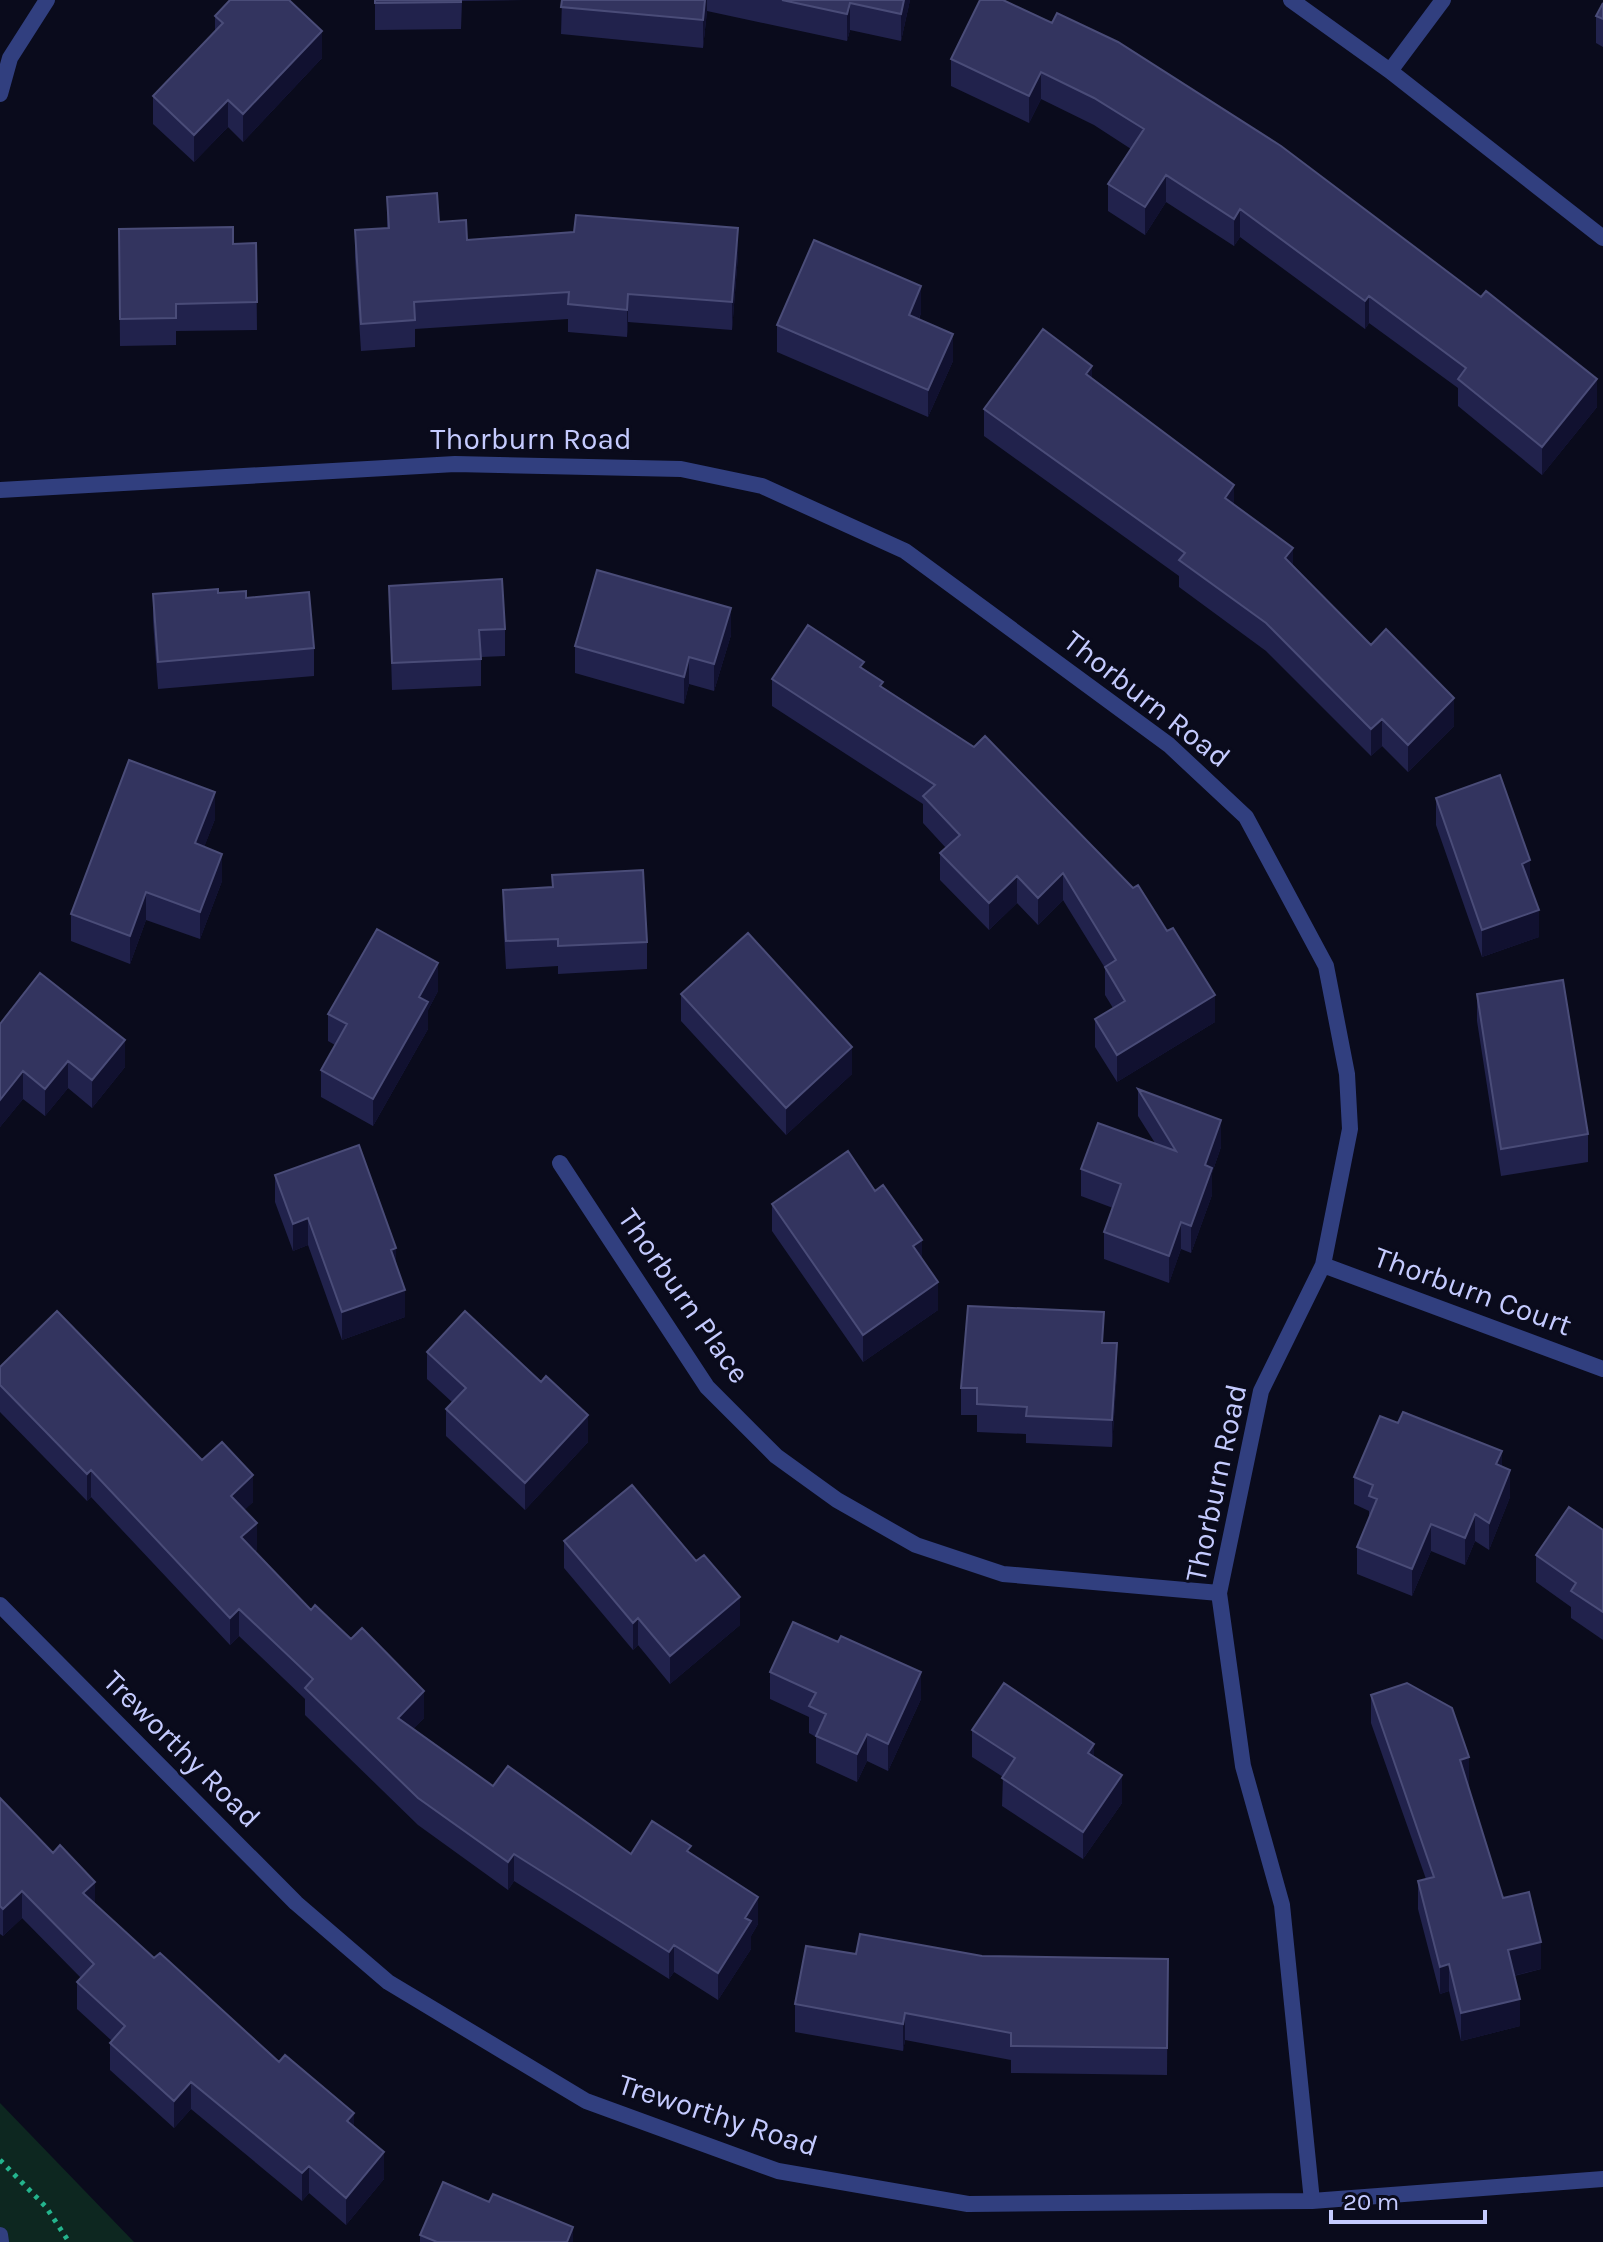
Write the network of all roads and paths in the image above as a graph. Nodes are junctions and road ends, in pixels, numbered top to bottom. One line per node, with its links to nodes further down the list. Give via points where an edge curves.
1 (47, 0): 5 (street, via 10,58)
2 (1291, 0): 4 (street)
3 (1443, 0): 4 (street)
4 (1390, 71): 6 (street)
5 (0, 94)
6 (1603, 238)
7 (0, 490): 9 (street, Thorburn Road, via 455,464 681,469 762,486 905,551 1169,745 1246,817 1326,966 1347,1074 1350,1129)
8 (560, 1163): 11 (street, Thorburn Place, via 707,1387 776,1456 837,1500 916,1545 1003,1574)
9 (1323, 1265): 10 (street, Thorburn Court); 11 (street, Thorburn Road, via 1261,1391)
10 (1603, 1369)
11 (1219, 1593): 15 (street, Thorburn Road, via 1243,1766 1282,1905)
12 (0, 1605): 15 (street, Treworthy Road, via 296,1903 376,1972 586,2101 778,2171 968,2204)
13 (0, 2160): 18 (path, via 46,2207)
14 (1603, 2179): 15 (street, Treworthy Road)
15 (1312, 2201)
16 (0, 2235): 17 (street)
17 (1, 2242)
18 (69, 2242)

